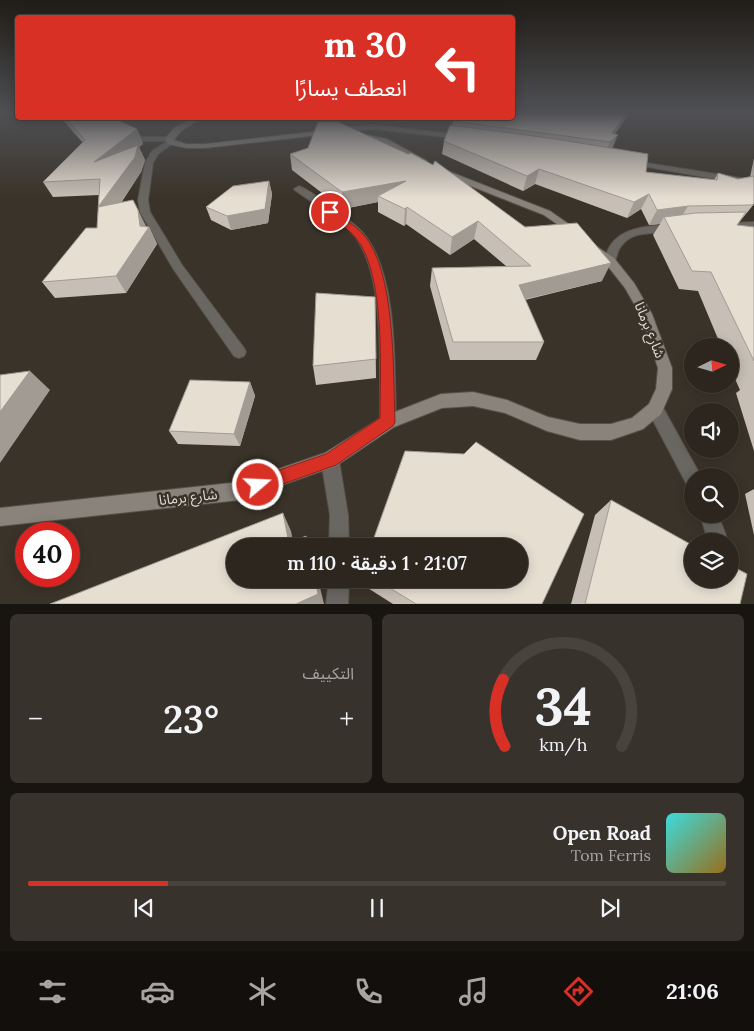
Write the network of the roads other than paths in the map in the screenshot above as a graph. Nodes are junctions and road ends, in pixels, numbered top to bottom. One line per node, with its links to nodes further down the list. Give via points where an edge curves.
1 (169, 141): 14 (street, via 149,163 143,200 145,212 178,267)
2 (173, 141): 3 (street, شارع برمانا, via 186,146)
3 (243, 141)
4 (384, 141): 13 (street, شارع برمانا, via 442,171 547,213 568,225)
5 (620, 160): 6 (street)
6 (736, 180): 7 (street); 9 (street)
7 (754, 184)
8 (299, 189): 16 (street, via 360,236 372,257 385,332)
9 (754, 192)
10 (754, 225): 11 (street)
11 (715, 226)
12 (686, 227): 13 (street, via 629,235 615,246)
13 (610, 261): 15 (street, شارع برمانا, via 646,314 665,368 664,389)
14 (239, 352)
15 (656, 409): 16 (street, شارع برمانا, via 637,424 611,432 571,430 507,407 473,399 442,401); 18 (street)
16 (388, 422): 17 (street, شارع برمانا)
17 (330, 460): 19 (street, شارع برمانا, via 240,491); 20 (street, via 339,515)
18 (687, 468)
19 (0, 517)
20 (339, 538)
21 (338, 588): 22 (street)
22 (337, 604)

